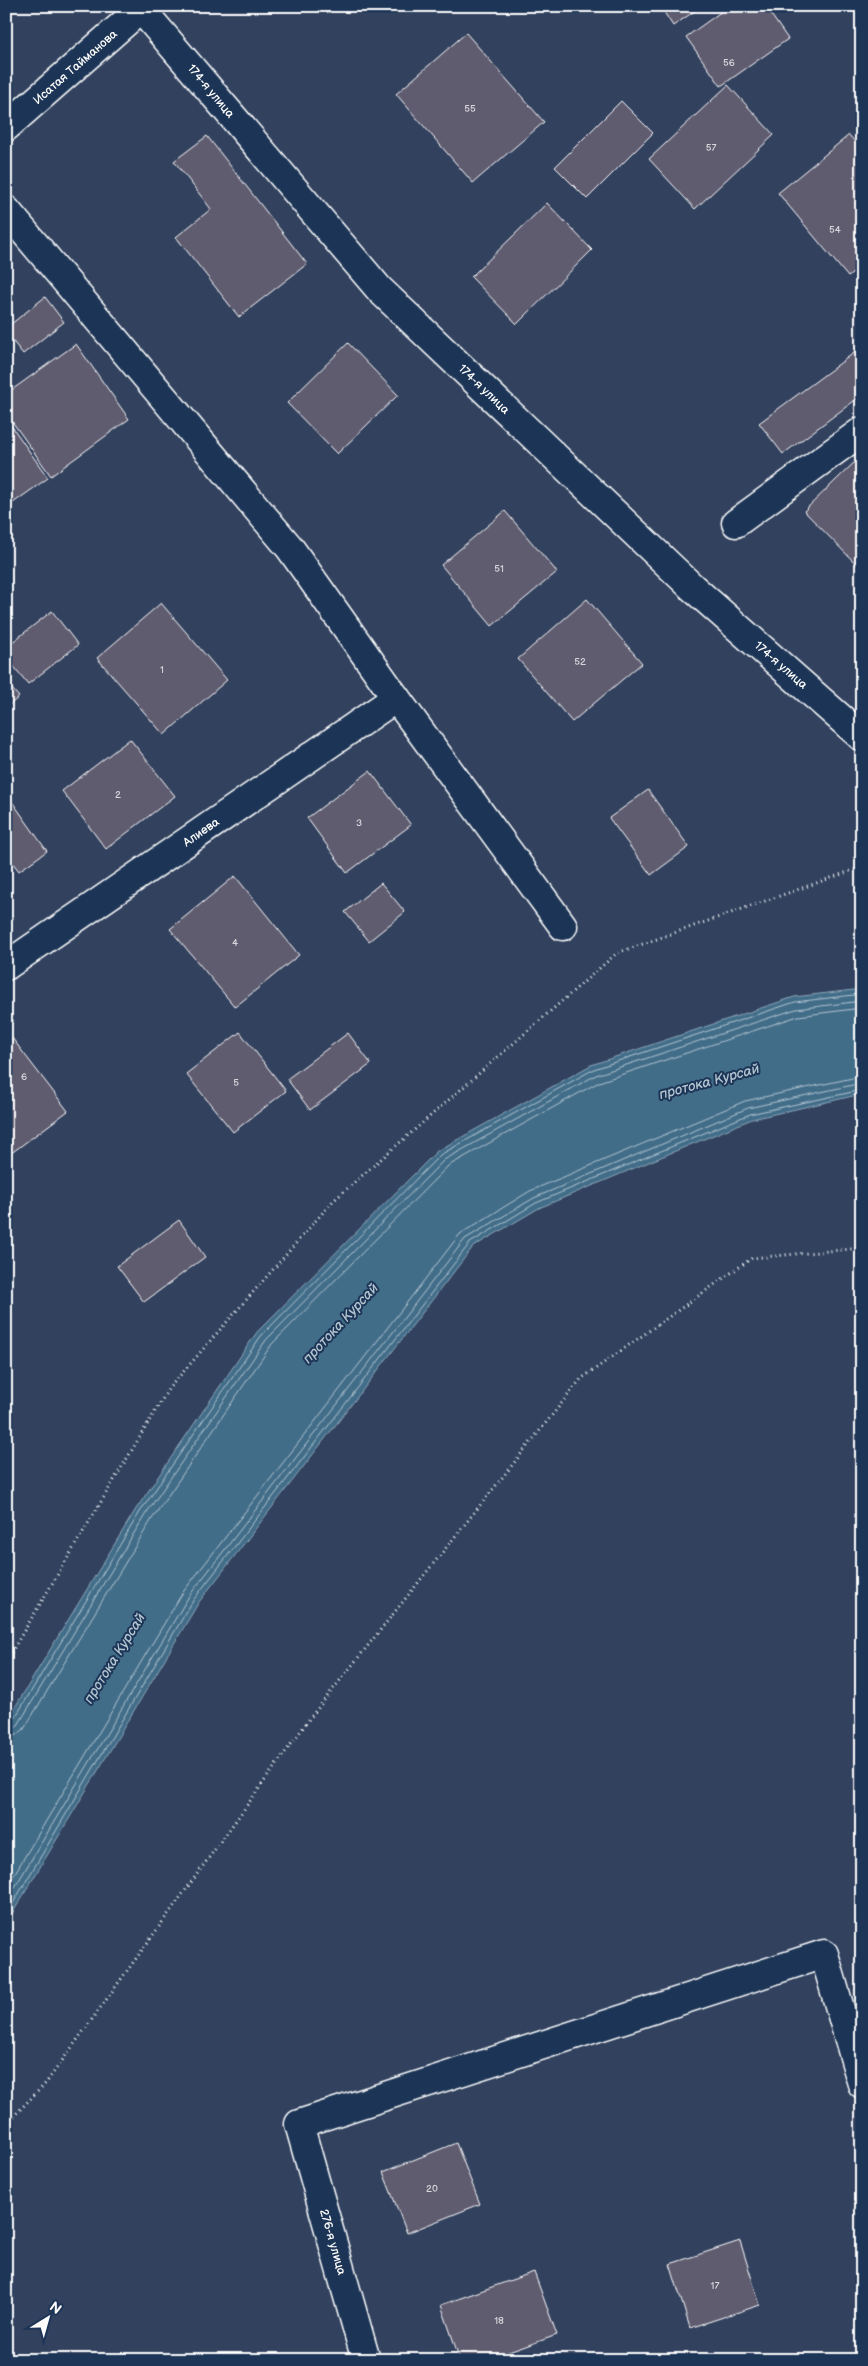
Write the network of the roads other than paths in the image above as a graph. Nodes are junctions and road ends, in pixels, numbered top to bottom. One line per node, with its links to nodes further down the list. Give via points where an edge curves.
1 (142, 8): 2 (street, Исатая Тайманова); 7 (street, 174-я улица, via 380,290 693,588)
2 (6, 127)
3 (6, 210): 6 (street, via 290,548)
4 (862, 431): 5 (street)
5 (736, 523)
6 (396, 698): 8 (street); 9 (street, Алиева)
7 (862, 737)
8 (564, 926)
9 (6, 966)
10 (862, 2084): 11 (street, 276-я улица, via 824,1954 299,2124)
11 (366, 2360)

